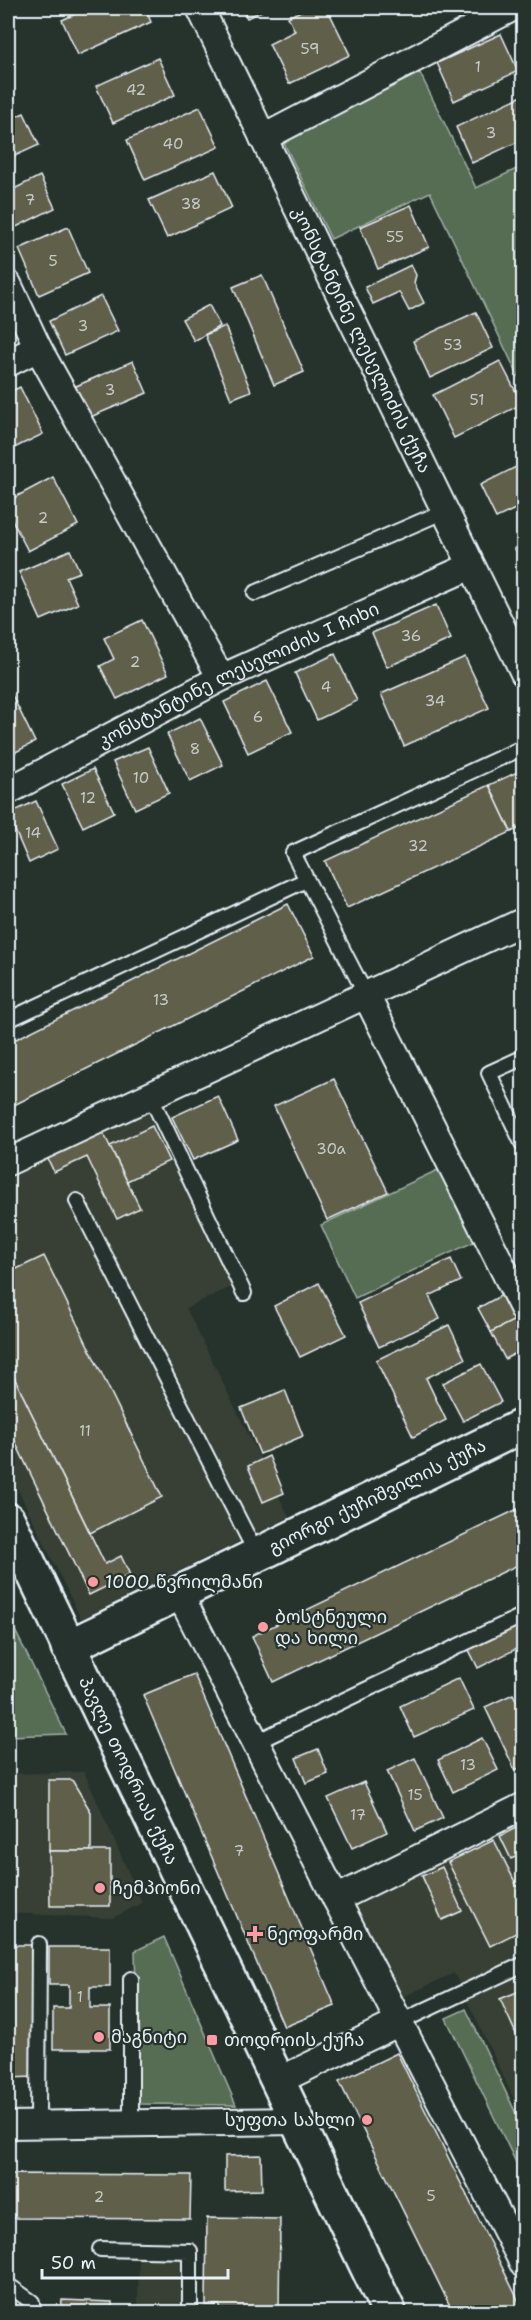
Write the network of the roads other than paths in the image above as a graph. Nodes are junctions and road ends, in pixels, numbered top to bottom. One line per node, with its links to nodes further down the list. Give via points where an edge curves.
1 (200, 8): 5 (street, კონსტანტინე ლესელიძის ქუჩა)
2 (512, 8): 5 (street)
3 (521, 8): 4 (street)
4 (524, 12)
5 (263, 138): 9 (street, კონსტანტინე ლესელიძის ქუჩა)
6 (8, 284): 7 (street)
7 (38, 348): 8 (street); 13 (street)
8 (8, 363)
9 (445, 511): 10 (street, კონსტანტინე ლესელიძის ქუჩა); 11 (lane)
10 (471, 566): 12 (street, კონსტანტინე ლესელიძის ქუჩა); 13 (street, კონსტანტინე ლესელიძის I ჩიხი)
11 (255, 593)
12 (524, 673)
13 (221, 678): 15 (street, კონსტანტინე ლესელიძის I ჩიხი)
14 (524, 747): 16 (lane, via 293,853)
15 (8, 791)
16 (306, 880): 18 (lane); 19 (lane)
17 (524, 921): 18 (street)
18 (366, 995): 21 (street); 26 (street)
19 (8, 1020)
20 (524, 1057): 22 (lane, via 489,1073)
21 (150, 1095): 23 (street); 25 (lane)
22 (524, 1147)
23 (10, 1156)
24 (77, 1201): 29 (lane)
25 (244, 1293)
26 (524, 1310)
27 (524, 1425): 29 (street, გიორგი ქუჩიშვილის ქუჩა)
28 (8, 1520): 32 (street, პავლე თოდრიას ქუჩა)
29 (257, 1555): 30 (street, გიორგი ქუჩიშვილის ქუჩა)
30 (179, 1593): 32 (street, გიორგი ქუჩიშვილის ქუჩა); 33 (street)
31 (524, 1615): 33 (lane)
32 (68, 1647): 40 (street, პავლე თოდრიას ქუჩა)
33 (256, 1742): 35 (street)
34 (524, 1806): 35 (street)
35 (336, 1899): 39 (street)
36 (39, 1944): 43 (lane)
37 (524, 1964): 39 (lane)
38 (131, 1979): 42 (lane)
39 (399, 2022): 40 (street); 46 (street)
40 (278, 2081): 41 (street, პავლე თოდრიას ქუჩა)
41 (297, 2121): 42 (street); 50 (street, პავლე თოდრიას ქუჩა)
42 (131, 2123): 43 (street)
43 (38, 2124): 44 (street)
44 (8, 2125)
45 (100, 2249): 49 (lane, via 190,2251)
46 (524, 2265)
47 (8, 2285): 48 (lane, via 32,2302)
48 (32, 2313)
49 (190, 2313)
50 (389, 2313)

